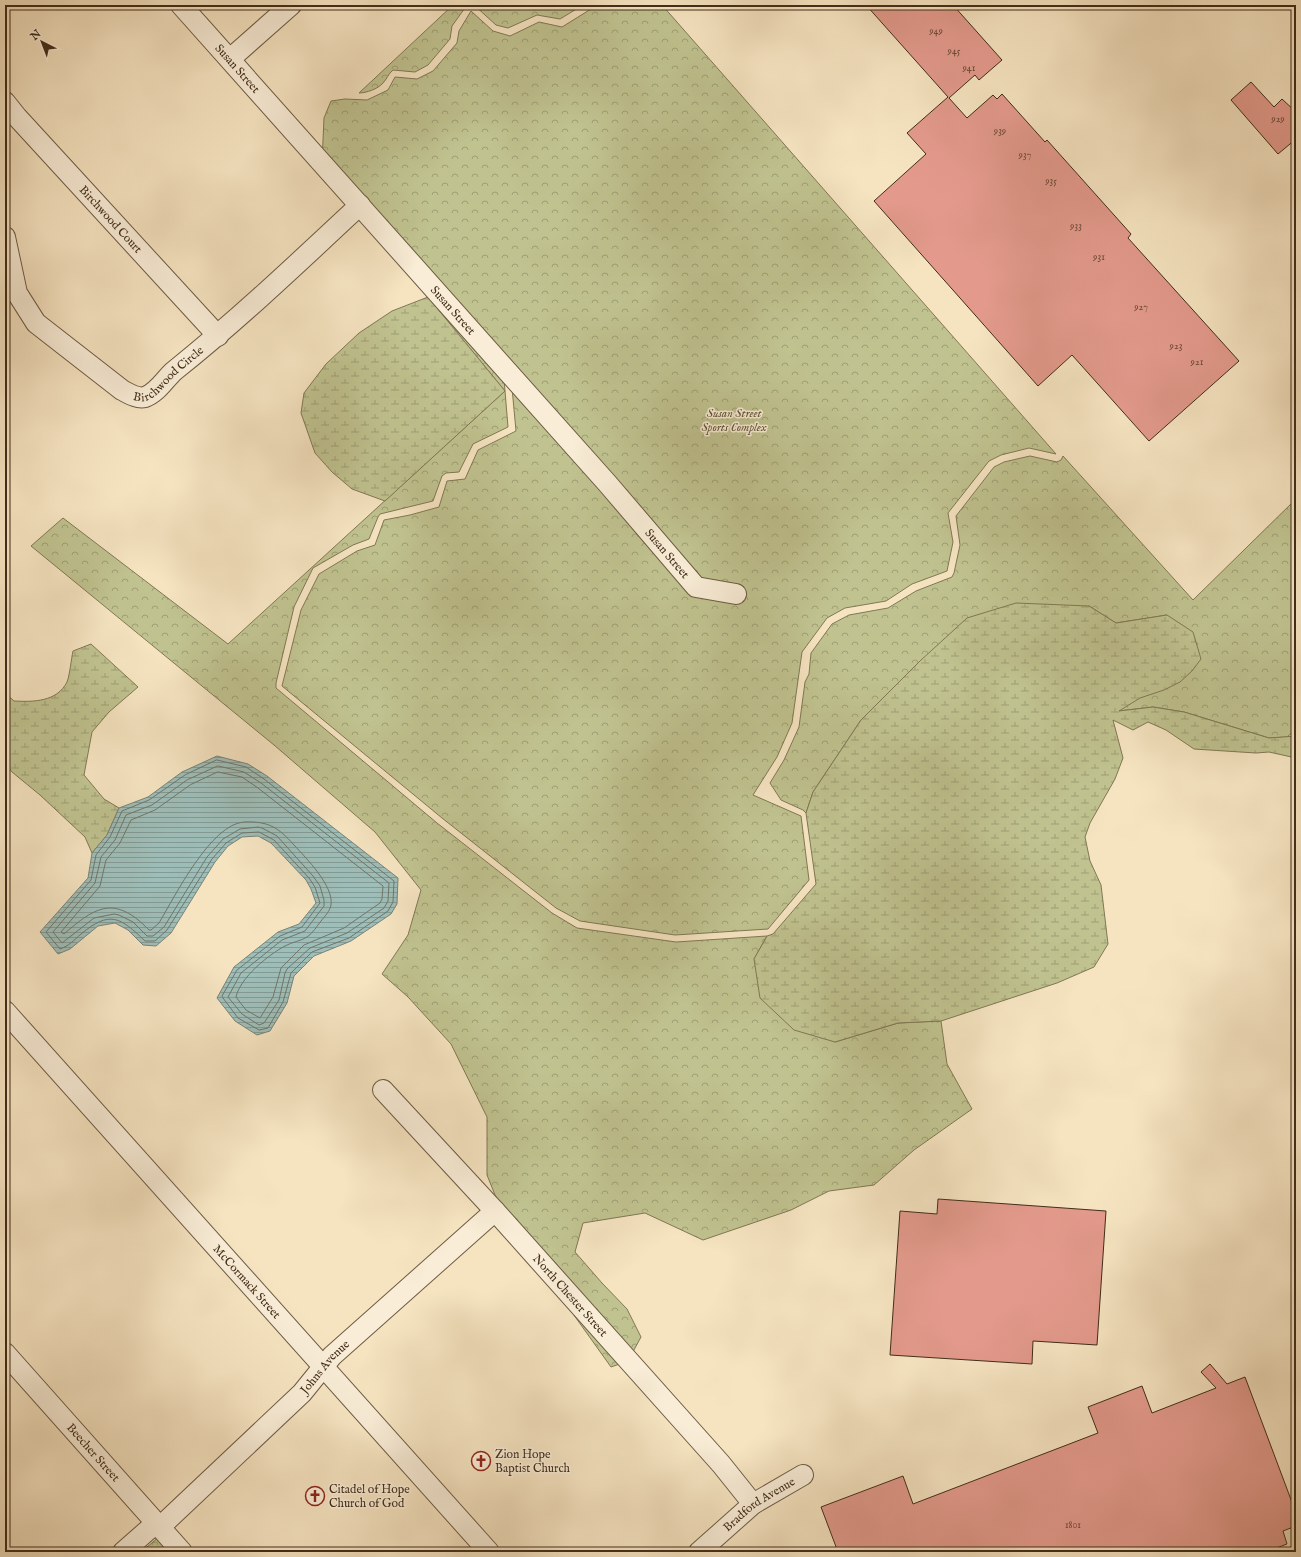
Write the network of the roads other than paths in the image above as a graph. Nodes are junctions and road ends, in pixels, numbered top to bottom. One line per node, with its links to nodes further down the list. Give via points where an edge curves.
1 (181, 5): 3 (street, Susan Street)
2 (291, 5): 3 (street)
3 (230, 59): 5 (street, Susan Street)
4 (9, 116): 7 (street, Birchwood Court)
5 (360, 205): 7 (street, Birchwood Circle); 8 (street, Susan Street, via 696,587)
6 (5, 237): 7 (street, Birchwood Circle, via 17,293 36,323 122,390 138,397 145,397)
7 (218, 336)
8 (736, 594)
9 (6, 1015): 13 (street, McCormack Street)
10 (383, 1090): 11 (street, North Chester Street)
11 (495, 1211): 13 (street, Johns Avenue, via 332,1356); 15 (street, North Chester Street, via 721,1464)
12 (5, 1354): 16 (street, Beecher Street)
13 (323, 1368): 16 (street, Johns Avenue, via 302,1393); 19 (street, McCormack Street)
14 (803, 1475): 15 (street, Bradford Avenue)
15 (753, 1504): 20 (street, Bradford Avenue)
16 (158, 1525): 17 (street, Johns Avenue); 18 (street, Beecher Street)
17 (123, 1552)
18 (182, 1552)
19 (489, 1552)
20 (699, 1552)

